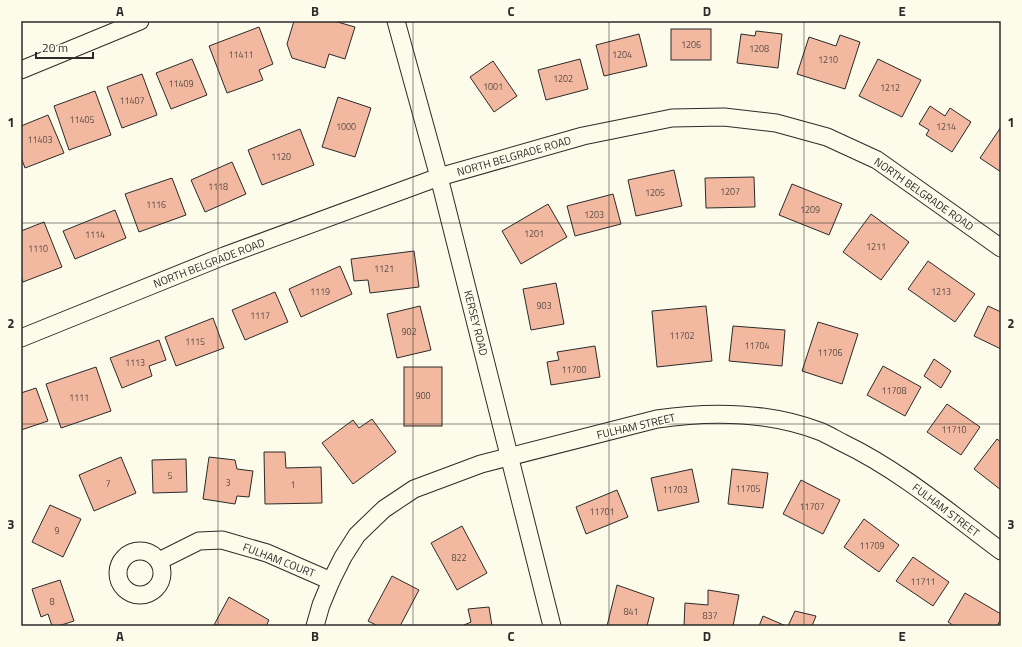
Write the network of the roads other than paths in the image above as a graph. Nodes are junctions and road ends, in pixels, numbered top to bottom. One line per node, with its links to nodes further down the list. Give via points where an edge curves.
1 (140, 21): 3 (street)
2 (396, 21): 4 (street, KERSEY ROAD)
3 (21, 70)
4 (439, 177): 5 (street, NORTH BELGRADE ROAD, via 583,136 672,118 724,117 776,123 827,137 877,160); 6 (street, NORTH BELGRADE ROAD, via 224,256); 7 (street, KERSEY ROAD)
5 (1001, 248)
6 (21, 338)
7 (509, 457): 8 (street, FULHAM STREET, via 686,414 750,416 786,422 819,431 861,452 899,476); 10 (street, FULHAM STREET, via 481,464 408,493 384,510 357,535); 12 (street, KERSEY ROAD)
8 (1001, 551)
9 (159, 561): 10 (street, FULHAM COURT, via 199,541 222,540 267,553)
10 (331, 581): 11 (street, FULHAM STREET)
11 (315, 626)
12 (552, 626)

